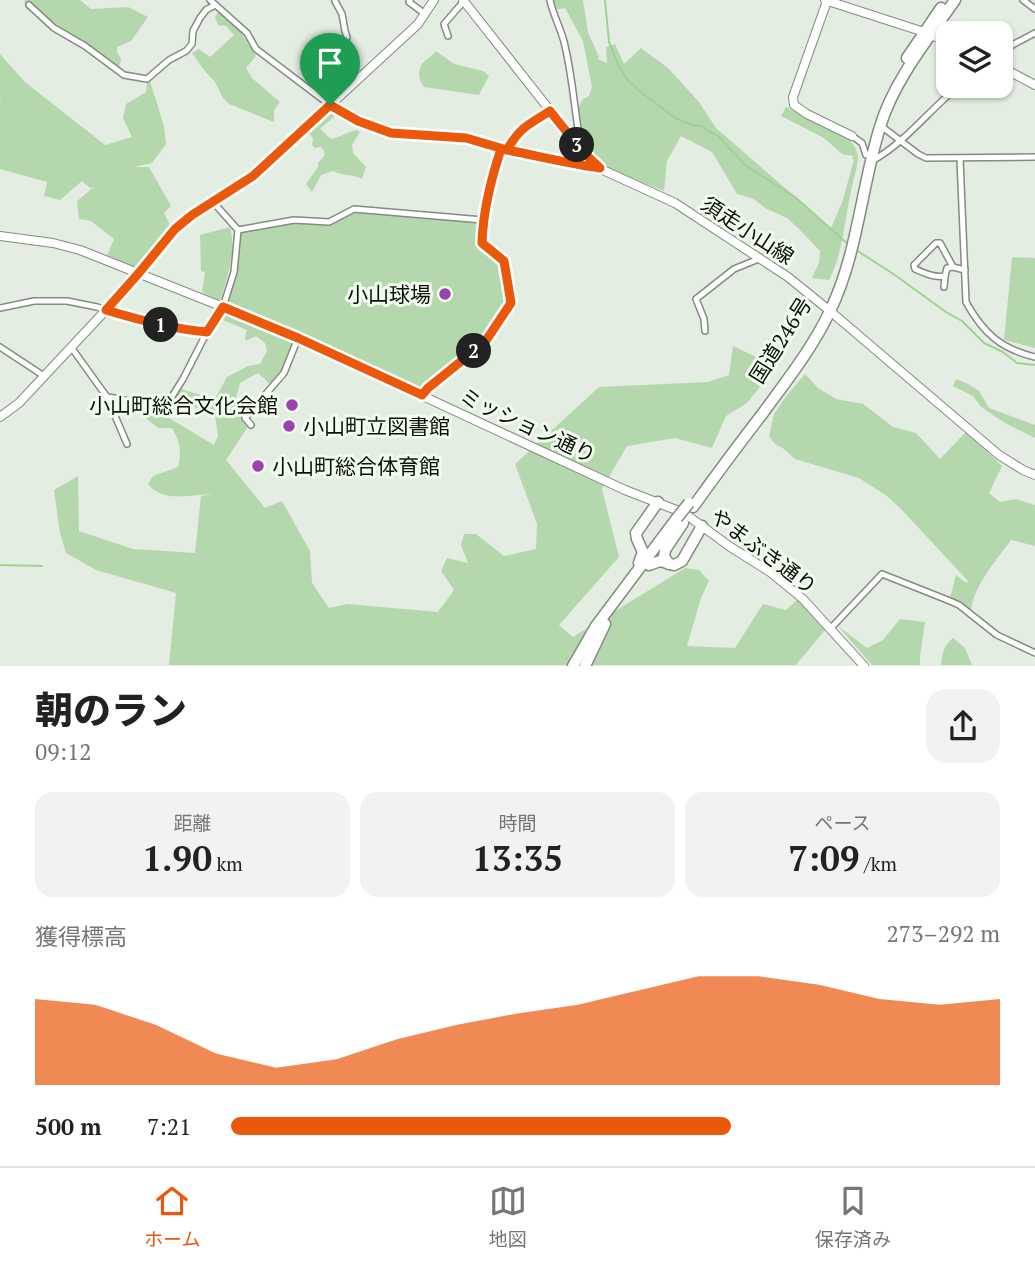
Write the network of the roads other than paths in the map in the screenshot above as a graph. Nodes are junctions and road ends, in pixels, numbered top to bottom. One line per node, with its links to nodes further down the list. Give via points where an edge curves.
1 (410, 0): 13 (street)
2 (434, 0): 13 (street)
3 (550, 0): 29 (street, via 565,41)
4 (826, 0): 14 (street); 26 (street, via 794,104)
5 (947, 0): 14 (highway, 国道246号)
6 (955, 0): 14 (highway, 国道246号)
7 (1023, 0): 12 (street)
8 (335, 1): 20 (street, via 342,14 347,37 344,47)
9 (463, 1): 16 (street, via 444,24); 24 (street, 須走小山線)
10 (212, 2): 11 (street, via 193,31 192,44 147,79 124,75); 23 (street, via 247,33 256,49)
11 (29, 5)
12 (1035, 9)
13 (425, 14): 20 (street)
14 (927, 33): 17 (street); 25 (highway, 国道246号); 31 (highway, 国道246号, via 885,94)
15 (1035, 33): 18 (street)
16 (448, 36)
17 (936, 37)
18 (1013, 45)
19 (1013, 73): 21 (street)
20 (354, 82): 23 (street)
21 (1035, 85)
22 (944, 98): 27 (street)
23 (330, 105): 28 (street, via 391,133 466,138); 34 (street, via 253,176)
24 (550, 111): 28 (street, via 522,128); 29 (street, 須走小山線)
25 (880, 126): 27 (street); 31 (highway, 国道246号)
26 (852, 136): 31 (street, via 862,143)
27 (901, 141): 31 (street); 32 (street, via 922,157)
28 (504, 150): 33 (street); 35 (street, via 491,179)
29 (582, 151): 33 (street, 須走小山線)
30 (1035, 157): 32 (street)
31 (869, 159): 46 (highway, 国道246号, via 846,261)
32 (960, 159): 40 (street)
33 (600, 168): 38 (street, 須走小山線, via 675,203)
34 (213, 202): 36 (street); 41 (street, via 175,229)
35 (484, 220): 36 (street, via 354,209 329,222 295,220); 55 (street, via 482,243 504,261 511,303 485,342)
36 (238, 230): 44 (street, via 234,272)
37 (0, 236): 41 (street, ミッション通り, via 80,250)
38 (761, 258): 46 (street, 須走小山線); 48 (street, via 734,269 696,299)
39 (953, 267): 40 (street); 42 (street, via 947,268); 42 (street, via 940,243 914,265 923,272)
40 (965, 270): 53 (street, via 966,302 972,313 999,342)
41 (138, 274): 44 (street, ミッション通り); 47 (street)
42 (945, 276): 43 (street)
43 (944, 286)
44 (223, 307): 49 (street); 50 (street, ミッション通り)
45 (0, 308): 47 (street, via 66,300)
46 (827, 308): 60 (street, 須走小山線, via 999,455); 63 (highway, 国道246号, via 791,376)
47 (106, 310): 49 (street); 52 (street)
48 (705, 331)
49 (207, 332): 56 (street, via 183,379 159,409)
50 (298, 338): 55 (street, ミッション通り); 58 (street, via 284,373 245,418)
51 (0, 347): 54 (street)
52 (71, 347): 54 (street); 56 (street)
53 (1035, 356)
54 (44, 376): 57 (street)
55 (422, 395): 61 (street, ミッション通り)
56 (107, 397): 59 (street)
57 (0, 417)
58 (251, 425)
59 (127, 444)
60 (1035, 475)
61 (625, 490): 62 (street, やまぶき通り)
62 (658, 502): 64 (street, やまぶき通り); 66 (highway, via 638,529)
63 (681, 521): 65 (highway); 67 (highway, via 664,550); 68 (highway)
64 (702, 526): 67 (highway, via 682,561); 70 (street, やまぶき通り, via 770,572)
65 (662, 537): 66 (highway, via 648,545); 69 (highway)
66 (638, 541): 69 (highway, via 643,555)
67 (669, 564): 68 (highway)
68 (649, 565): 71 (highway)
69 (633, 577): 71 (highway, via 596,626)
70 (831, 628): 72 (street, via 882,574 959,605 997,635); 75 (street, やまぶき通り)
71 (587, 649): 73 (highway); 74 (highway)
72 (1035, 653)
73 (573, 666)
74 (585, 666)
75 (864, 666)

